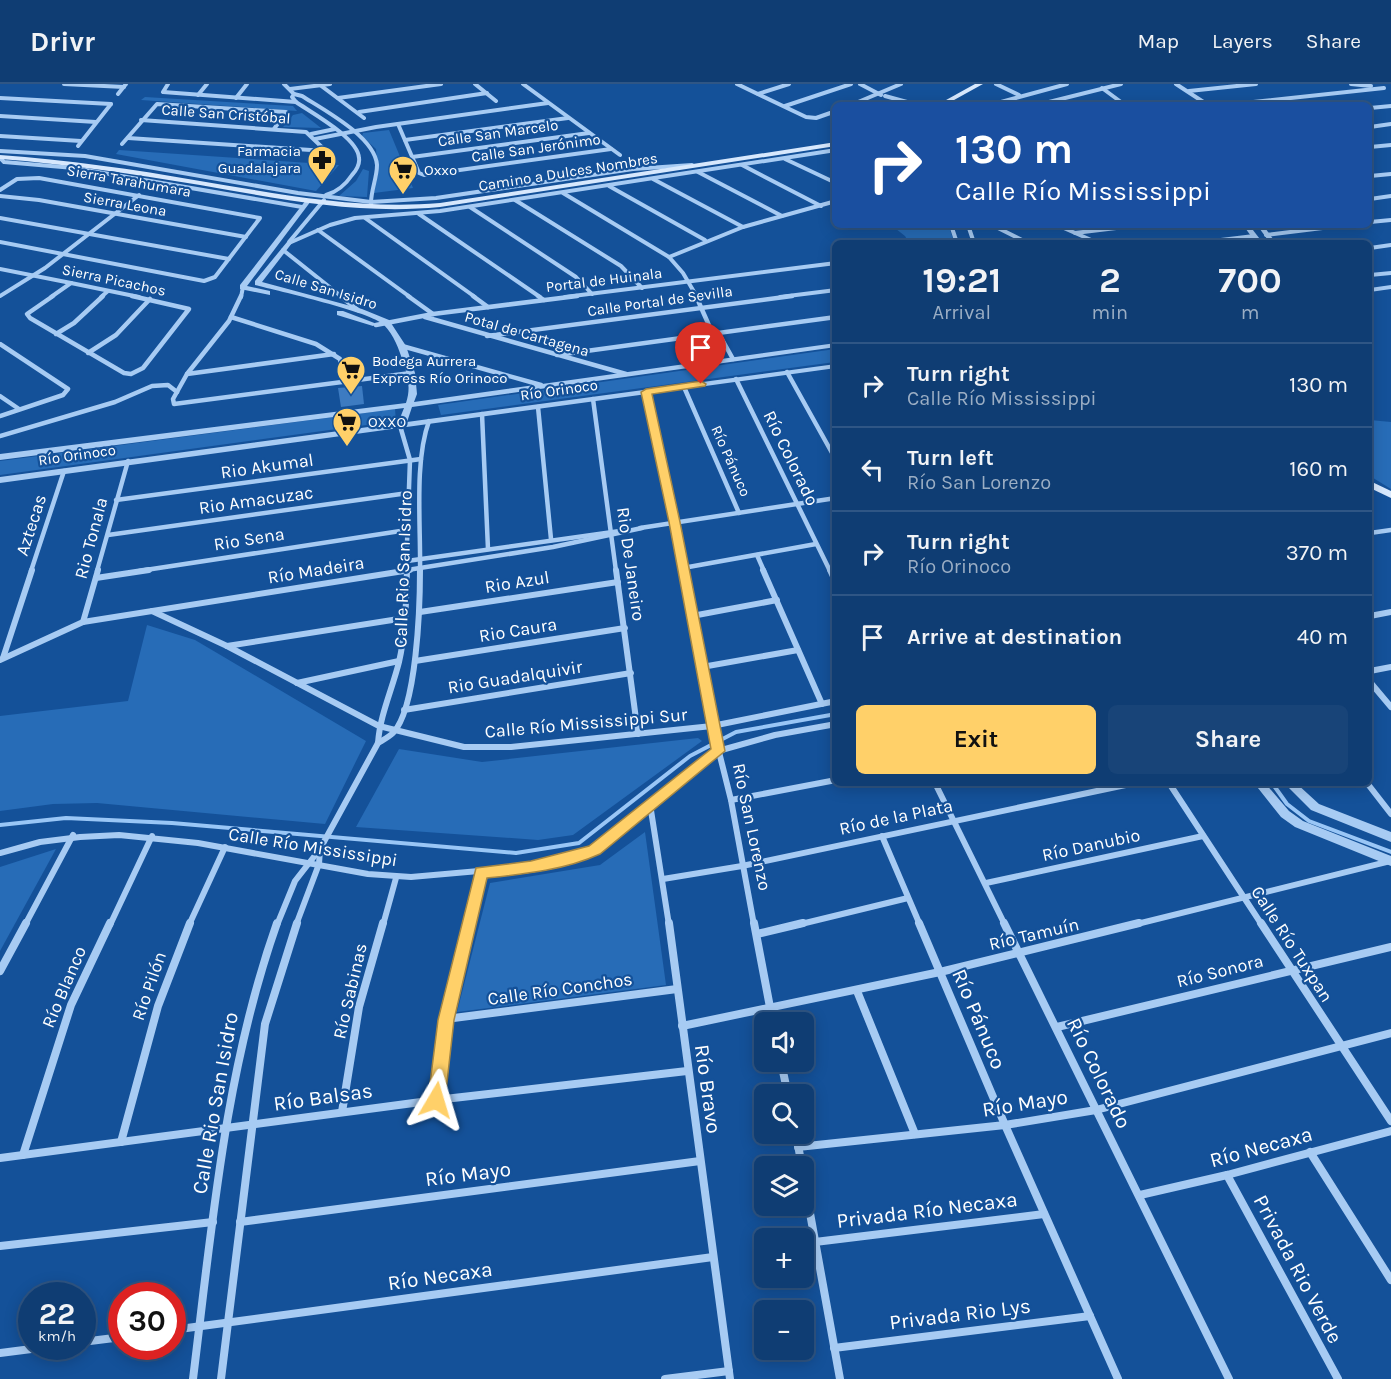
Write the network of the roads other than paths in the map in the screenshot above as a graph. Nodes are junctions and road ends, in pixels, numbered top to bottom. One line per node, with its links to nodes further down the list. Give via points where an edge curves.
1 (64, 84): 23 (street)
2 (168, 84): 33 (street, via 163,92)
3 (207, 84): 33 (street)
4 (247, 84): 37 (street)
5 (285, 84): 26 (street)
6 (330, 84): 22 (street)
7 (441, 84): 38 (street)
8 (475, 84): 29 (street)
9 (523, 84): 49 (street)
10 (737, 84): 32 (street)
11 (789, 84): 32 (street)
12 (851, 84): 50 (street)
13 (860, 84): 34 (street)
14 (901, 84): 34 (street)
15 (980, 84): 43 (main road)
16 (996, 84): 35 (street)
17 (1067, 84): 35 (street)
18 (1121, 84): 24 (street)
19 (1176, 84): 28 (street)
20 (1256, 84): 28 (street)
21 (1351, 84): 25 (street)
22 (320, 85): 26 (street); 38 (street)
23 (125, 86): 30 (street)
24 (1102, 88): 45 (street); 46 (street)
25 (1384, 88): 27 (street); 48 (street)
26 (290, 89): 31 (street)
27 (1391, 89)
28 (1189, 91): 47 (street)
29 (487, 93): 39 (street); 53 (street)
30 (118, 94)
31 (294, 94): 40 (street); 62 (street)
32 (758, 94): 50 (street)
33 (198, 95): 37 (street)
34 (883, 95): 41 (street); 42 (street)
35 (1019, 95): 44 (street)
36 (0, 98): 59 (street, via 112,103)
37 (236, 98): 40 (street)
38 (338, 98): 53 (street)
39 (496, 101)
40 (296, 102): 65 (street)
41 (861, 102)
42 (899, 102)
43 (948, 102)
44 (999, 102)
45 (1048, 102)
46 (1121, 102)
47 (1204, 102)
48 (1253, 102)
49 (548, 103): 57 (street); 60 (street)
50 (785, 106): 54 (street, via 811,118)
51 (1391, 106): 52 (street)
52 (1372, 108)
53 (358, 112): 56 (street)
54 (832, 112)
55 (0, 116): 59 (street)
56 (364, 118)
57 (568, 118): 69 (street); 73 (street)
58 (141, 120): 64 (street, Calle San Cristóbal); 64 (street, via 158,104 286,112); 71 (street)
59 (96, 122): 74 (street)
60 (398, 124): 66 (street); 73 (street)
61 (1391, 124): 63 (street)
62 (344, 126): 65 (street, Calle San Cristóbal); 66 (street)
63 (1372, 127)
64 (274, 129): 67 (street, Calle San Cristóbal)
65 (333, 129): 67 (street, Calle San Cristóbal); 68 (street)
66 (353, 130): 68 (street); 114 (street, via 371,148 376,161)
67 (310, 133): 72 (street)
68 (339, 133): 72 (street); 109 (street, via 358,151 358,166 331,195)
69 (588, 133): 82 (street); 90 (street, Calle San Marcelo)
70 (0, 136): 74 (street)
71 (128, 138): 75 (street); 84 (street)
72 (315, 139): 84 (street)
73 (405, 140): 90 (street)
74 (81, 141): 77 (street)
75 (122, 144)
76 (1391, 145): 79 (street)
77 (78, 146)
78 (832, 146): 80 (main road, Camino a Dulces Nombres)
79 (1372, 147)
80 (818, 148): 86 (street); 94 (main road, Camino a Dulces Nombres)
81 (832, 148): 86 (street, Camino a Dulces Nombres)
82 (611, 149): 89 (street); 90 (street, Calle San Jerónimo, via 428,175 419,173)
83 (0, 151): 109 (street, via 85,156)
84 (326, 151): 93 (street)
85 (1391, 151): 87 (street)
86 (827, 152): 88 (street); 92 (street, Camino a Dulces Nombres)
87 (1372, 153)
88 (832, 154)
89 (620, 155)
90 (412, 157)
91 (0, 158): 109 (main road, Camino a Dulces Nombres, via 99,166); 116 (street, via 4,162 74,168)
92 (785, 159): 95 (street, Camino a Dulces Nombres); 100 (street)
93 (331, 161)
94 (708, 164): 102 (street, via 647,167); 104 (main road, Camino a Dulces Nombres)
95 (742, 165): 96 (street, Camino a Dulces Nombres); 115 (street)
96 (698, 172): 99 (street, Camino a Dulces Nombres); 121 (street)
97 (1391, 174): 98 (street)
98 (1372, 176)
99 (652, 179): 101 (street, Camino a Dulces Nombres); 125 (street)
100 (832, 181)
101 (608, 186): 105 (street, Camino a Dulces Nombres); 138 (street)
102 (492, 189): 104 (main road); 114 (street)
103 (0, 190): 106 (street, Sierra Tarahumara, via 10,182 32,177)
104 (520, 192): 114 (main road, Camino a Dulces Nombres, via 425,207)
105 (562, 193): 112 (street, Camino a Dulces Nombres); 150 (street)
106 (140, 195): 119 (street); 137 (street, Sierra Tarahumara, via 258,216)
107 (0, 196): 119 (street, Sierra Leona)
108 (1391, 196): 110 (street)
109 (311, 198): 111 (main road, Camino a Dulces Nombres); 116 (street)
110 (1372, 198)
111 (324, 200): 114 (main road, Camino a Dulces Nombres); 145 (street)
112 (515, 200): 117 (street, Camino a Dulces Nombres); 162 (street, via 621,266)
113 (832, 202): 115 (street)
114 (371, 205)
115 (822, 206): 121 (street)
116 (302, 207): 160 (street)
117 (470, 207): 118 (street, Camino a Dulces Nombres); 166 (street, via 576,278)
118 (418, 214): 120 (street, Camino a Dulces Nombres); 169 (street)
119 (114, 215): 134 (street); 137 (street, Sierra Leona)
120 (364, 217): 132 (street, Camino a Dulces Nombres); 170 (street)
121 (783, 217): 125 (street)
122 (0, 218): 134 (street)
123 (1391, 220): 124 (street)
124 (1372, 222)
125 (743, 227): 138 (street)
126 (998, 228): 139 (street)
127 (1064, 228): 133 (street)
128 (1116, 228): 133 (street)
129 (1248, 228): 136 (street)
130 (1262, 228): 135 (street)
131 (1323, 228): 135 (street)
132 (318, 230): 145 (street, Camino a Dulces Nombres); 173 (street)
133 (1075, 233): 140 (street)
134 (90, 234): 149 (street); 151 (street)
135 (1266, 235): 143 (street)
136 (1254, 236): 141 (street); 142 (street)
137 (246, 237): 151 (street)
138 (705, 240): 150 (street)
139 (1023, 240)
140 (1091, 240)
141 (1221, 240)
142 (1257, 240)
143 (1270, 240)
144 (0, 242): 149 (street)
145 (289, 243): 148 (street)
146 (1391, 245): 147 (street)
147 (1372, 248)
148 (284, 250): 159 (street); 172 (street)
149 (62, 255): 151 (street, via 204,281 215,277); 156 (street)
150 (669, 257): 157 (street)
151 (229, 259)
152 (832, 264): 157 (street, Portal de Huinala)
153 (0, 269): 156 (street, Sierra Picachos)
154 (1391, 273): 155 (street)
155 (1372, 275)
156 (34, 276): 158 (street, Sierra Picachos); 167 (street)
157 (689, 282): 162 (street, Portal de Huinala); 171 (street)
158 (71, 283): 164 (street, Sierra Picachos); 180 (street, via 27,314)
159 (255, 286): 160 (street); 172 (street, Calle San Isidro); 178 (street, Calle San Isidro)
160 (244, 287): 175 (street)
161 (1391, 287): 163 (street)
162 (642, 288): 166 (street, Portal de Huinala)
163 (1372, 290)
164 (108, 291): 168 (street, Sierra Picachos); 180 (street)
165 (832, 291): 171 (street, Calle Portal de Sevilla)
166 (592, 294): 169 (street, Portal de Huinala)
167 (0, 296)
168 (150, 299): 188 (street, via 116,335); 188 (street, Sierra Picachos, via 189,309 138,372 124,373)
169 (544, 300): 170 (street, Portal de Huinala)
170 (488, 307): 173 (street, Portal de Huinala)
171 (702, 308): 179 (street); 184 (street, Calle Portal de Sevilla)
172 (359, 311): 177 (street, Calle San Isidro)
173 (432, 314): 174 (street, Portal de Huinala)
174 (421, 316): 177 (street, Portal de Huinala); 184 (street, Potal de Cartagena)
175 (231, 317): 189 (street, via 316,344); 196 (street)
176 (832, 318): 182 (street)
177 (386, 322): 178 (street, Portal de Huinala); 181 (street)
178 (376, 325): 181 (street, Calle San Isidro)
179 (711, 330): 182 (street); 183 (street)
180 (56, 334): 188 (street)
181 (392, 334): 186 (street)
182 (719, 334): 183 (street); 191 (street)
183 (707, 335): 190 (street); 192 (street)
184 (487, 336): 190 (street, Potal de Cartagena)
185 (0, 344): 210 (street, via 68,389 63,395)
186 (402, 346): 195 (street); 200 (street)
187 (832, 346): 191 (street, Río Orinoco)
188 (88, 352)
189 (333, 354): 196 (street); 199 (street, via 339,359)
190 (557, 355): 197 (street, Potal de Cartagena)
191 (733, 359): 192 (street, Río Orinoco)
192 (718, 361): 197 (street, Río Orinoco)
193 (832, 366): 194 (street, Río Orinoco)
194 (787, 372): 198 (street, Río Orinoco); 216 (street)
195 (411, 373): 199 (street); 204 (street)
196 (187, 374): 202 (street)
197 (626, 374): 200 (street, Río Orinoco)
198 (736, 379): 201 (street, Río Orinoco); 228 (street, Río Colorado)
199 (344, 382): 202 (street, via 177,404 172,402)
200 (541, 385): 207 (street, Río Orinoco)
201 (684, 387): 203 (street, Río Orinoco); 229 (street, Río Pánuco)
202 (177, 392): 215 (street, via 168,385 153,386 115,402)
203 (646, 392): 206 (street, Río Orinoco); 230 (street, Río San Lorenzo)
204 (413, 394): 207 (street); 208 (street)
205 (0, 396): 210 (street)
206 (593, 399): 209 (street, Río Orinoco); 234 (street, Rio De Janeiro)
207 (422, 403): 208 (street, Río Orinoco); 213 (street)
208 (409, 405): 214 (street); 217 (street, Río Orinoco)
209 (538, 407): 211 (street, Río Orinoco); 236 (street)
210 (19, 409): 212 (street)
211 (482, 414): 213 (street, Río Orinoco); 239 (street)
212 (0, 416)
213 (429, 421): 214 (street, Río Orinoco); 218 (street, Calle Rio San Isidro)
214 (402, 424): 219 (street, Calle Rio San Isidro); 220 (street, Río Orinoco)
215 (0, 436)
216 (832, 453)
217 (0, 457)
218 (421, 459): 219 (street, Rio Akumal); 242 (street, Calle Rio San Isidro)
219 (410, 460): 224 (street, Calle Rio San Isidro); 227 (street, Rio Akumal)
220 (128, 461): 221 (street, Río Orinoco); 227 (street, Rio Tonala)
221 (64, 471): 222 (street, Río Orinoco); 261 (street, Aztecas)
222 (1, 481)
223 (1372, 486): 225 (main road)
224 (408, 493): 231 (street, Calle Rio San Isidro); 235 (street, Rio Amacuzac)
225 (1391, 495)
226 (832, 499): 228 (street, Río Madeira)
227 (116, 500): 235 (street, Rio Tonala)
228 (798, 504): 229 (street, Río Madeira); 237 (street, Río Colorado)
229 (739, 513): 230 (street, Río Madeira)
230 (675, 522): 234 (street, Río Madeira); 245 (street, Río San Lorenzo)
231 (407, 530): 243 (street, Calle Rio San Isidro); 248 (street, Rio Sena)
232 (1391, 530): 233 (street)
233 (1372, 533)
234 (612, 534): 236 (street, Río Madeira); 240 (street, Río Madeira); 249 (street, Rio De Janeiro)
235 (108, 535): 248 (street, Rio Tonala)
236 (551, 539): 238 (street, Río Madeira)
237 (816, 544): 241 (street); 247 (street, Río Colorado)
238 (514, 545): 239 (street, Río Madeira); 240 (street)
239 (488, 549): 242 (street, Río Madeira)
240 (517, 553): 244 (street, Río Madeira)
241 (757, 555): 245 (street); 250 (street)
242 (420, 559): 243 (street, Río Madeira); 244 (street, Calle Rio San Isidro)
243 (407, 561): 246 (street, Calle Rio San Isidro)
244 (420, 568): 246 (street, Río Madeira); 252 (street, Calle Rio San Isidro)
245 (683, 568): 254 (street, Río San Lorenzo)
246 (407, 571): 251 (street, Río Madeira); 256 (street, Calle Rio San Isidro)
247 (832, 575)
248 (96, 578): 257 (street, Rio Tonala)
249 (618, 582): 252 (street, Rio Azul); 258 (street, Rio De Janeiro)
250 (777, 600): 254 (street); 260 (street)
251 (152, 611): 257 (street, Río Madeira); 259 (street, Calle Río Mississippi Sur)
252 (420, 612): 263 (street, Calle Rio San Isidro)
253 (1391, 612): 255 (street)
254 (692, 616): 264 (street, Río San Lorenzo)
255 (1372, 616)
256 (405, 618): 259 (street); 262 (street, Calle Rio San Isidro)
257 (83, 622): 261 (street, Río Madeira)
258 (625, 628): 263 (street, Rio Caura); 267 (street, Rio De Janeiro)
259 (227, 646): 268 (street, Calle Río Mississippi Sur)
260 (798, 651): 264 (street); 271 (street)
261 (2, 659)
262 (399, 661): 268 (street); 275 (street, Calle Rio San Isidro)
263 (415, 661): 273 (street, Calle Rio San Isidro)
264 (702, 667): 276 (street, Río San Lorenzo)
265 (1391, 667): 266 (street)
266 (1372, 671)
267 (631, 673): 273 (street, Rio Guadalquivir); 278 (street, Rio De Janeiro)
268 (296, 683): 275 (street, Calle Río Mississippi Sur)
269 (1372, 684): 272 (street)
270 (832, 702): 271 (street, Calle Río Mississippi Sur)
271 (822, 704): 276 (street, Calle Río Mississippi Sur)
272 (1391, 708)
273 (404, 710): 277 (street, Calle Rio San Isidro)
274 (832, 724): 280 (street, Calle Río Mississippi)
275 (379, 726): 277 (street, Calle Río Mississippi Sur); 279 (street, Calle Rio San Isidro)
276 (713, 727): 278 (street, Calle Río Mississippi Sur); 280 (street, Río San Lorenzo)
277 (394, 732): 278 (street, Calle Río Mississippi Sur, via 485,749); 279 (street, Calle Rio San Isidro)
278 (638, 734)
279 (378, 743): 298 (street, Calle Rio San Isidro)
280 (718, 747): 288 (street, Río San Lorenzo); 289 (street, Calle Río Mississippi)
281 (832, 781): 288 (street)
282 (936, 786): 291 (street, Río Colorado)
283 (1120, 786): 291 (street, Río de la Plata)
284 (1171, 786): 295 (street, Calle Río Tuxpan)
285 (1262, 786): 300 (street, via 1299,824)
286 (1292, 786): 296 (street, via 1315,807)
287 (1368, 786): 290 (street)
288 (731, 800): 303 (street, Río San Lorenzo)
289 (650, 804): 304 (street, Calle Río Mississippi, via 606,843 583,855); 306 (street, Río Bravo)
290 (1391, 814)
291 (953, 820): 294 (street, Río de la Plata); 307 (street, Río Colorado)
292 (73, 835): 293 (street, Calle Río Mississippi); 299 (street, Calle Río Mississippi); 314 (street)
293 (152, 836): 297 (street, Calle Río Mississippi); 339 (street, Río Blanco, via 71,1005)
294 (882, 836): 303 (street, Río de la Plata); 308 (street, Río Pánuco)
295 (1203, 836): 307 (street, Río Danubio); 309 (street, Calle Río Tuxpan)
296 (1391, 837)
297 (225, 847): 301 (street, Calle Río Mississippi); 335 (street, Río Pilón, via 163,988)
298 (320, 849): 301 (street, Calle Rio San Isidro); 302 (street, Calle Rio San Isidro)
299 (0, 853)
300 (1391, 861): 309 (street, Río Tamuín)
301 (306, 862): 302 (street, Calle Río Mississippi); 332 (street, Calle Rio San Isidro, via 284,906 255,990)
302 (319, 864): 305 (street, Calle Río Mississippi); 331 (street, Calle Rio San Isidro, via 273,994 260,1052)
303 (742, 866): 306 (street, Río de la Plata); 310 (street, Río San Lorenzo)
304 (481, 873): 305 (street, Calle Río Mississippi); 320 (street)
305 (396, 878): 328 (street, Río Sabinas, via 359,1006)
306 (663, 879): 316 (street, Río Bravo)
307 (986, 883): 312 (street, Río Colorado)
308 (908, 898): 310 (street); 315 (street, Río Pánuco)
309 (1245, 899): 312 (street, Río Tamuín); 313 (street, Calle Río Tuxpan)
310 (757, 934): 318 (street, Río San Lorenzo)
311 (1391, 947): 313 (street, Río Sonora)
312 (1020, 953): 315 (street, Río Tamuín); 322 (street, Río Colorado)
313 (1290, 970): 322 (street, Río Sonora); 324 (street, Calle Río Tuxpan)
314 (0, 971)
315 (940, 972): 317 (street, Río Tamuín); 330 (street, Río Pánuco)
316 (677, 989): 320 (street, Calle Río Conchos); 321 (street, Río Bravo)
317 (858, 991): 318 (street, Río Tamuín); 334 (street)
318 (770, 1009): 319 (street, Río San Lorenzo); 321 (street, Río Tamuín)
319 (771, 1012)
320 (446, 1020): 326 (street)
321 (682, 1026): 325 (street, Río Bravo)
322 (1057, 1027): 327 (street, Río Colorado)
323 (1391, 1033): 324 (street, Río Mayo)
324 (1341, 1046): 327 (street, Río Mayo); 329 (street, Calle Río Tuxpan)
325 (687, 1071): 326 (street, Río Balsas); 342 (street, Río Bravo)
326 (436, 1100): 328 (street, Río Balsas)
327 (1096, 1110): 330 (street, Río Mayo); 344 (street, Río Colorado)
328 (342, 1112): 331 (street, Río Balsas)
329 (1391, 1120)
330 (1005, 1125): 334 (street, Río Mayo); 345 (street, Río Pánuco)
331 (252, 1126): 332 (street, Río Balsas); 348 (street, Calle Rio San Isidro)
332 (225, 1129): 335 (street, Río Balsas); 347 (street, Calle Rio San Isidro)
333 (1391, 1131): 338 (street, Río Necaxa)
334 (915, 1134): 337 (street, Río Mayo)
335 (121, 1142): 339 (street, Río Balsas)
336 (798, 1144): 337 (street)
337 (798, 1147): 340 (street)
338 (1310, 1152): 343 (street, Río Necaxa); 352 (street)
339 (23, 1155): 341 (street, Río Balsas)
340 (800, 1156)
341 (0, 1158)
342 (700, 1161): 348 (street, Río Mayo); 351 (street, Río Bravo)
343 (1227, 1175): 344 (street, Río Necaxa); 367 (street, Privada Rio Verde)
344 (1140, 1195): 366 (street, Río Colorado)
345 (1044, 1214): 349 (street, Privada Río Necaxa); 353 (street, Río Pánuco)
346 (810, 1216): 349 (street)
347 (213, 1222): 350 (street); 355 (street, Calle Rio San Isidro)
348 (240, 1222): 354 (street, Calle Rio San Isidro)
349 (815, 1242): 357 (street)
350 (0, 1246)
351 (713, 1257): 354 (street, Río Necaxa); 360 (street, Río Bravo)
352 (1391, 1280)
353 (1090, 1316): 357 (street, Privada Rio Lys); 365 (street, Río Pánuco)
354 (228, 1323): 355 (street, Río Necaxa); 362 (street, Calle Rio San Isidro)
355 (200, 1327): 356 (street, Río Necaxa); 361 (street, Calle Rio San Isidro)
356 (186, 1328)
357 (834, 1348): 364 (street)
358 (18, 1351): 359 (street)
359 (0, 1353)
360 (729, 1375): 363 (street)
361 (193, 1379)
362 (221, 1379)
363 (665, 1379)
364 (840, 1379)
365 (1118, 1379)
366 (1229, 1379)
367 (1338, 1379)

